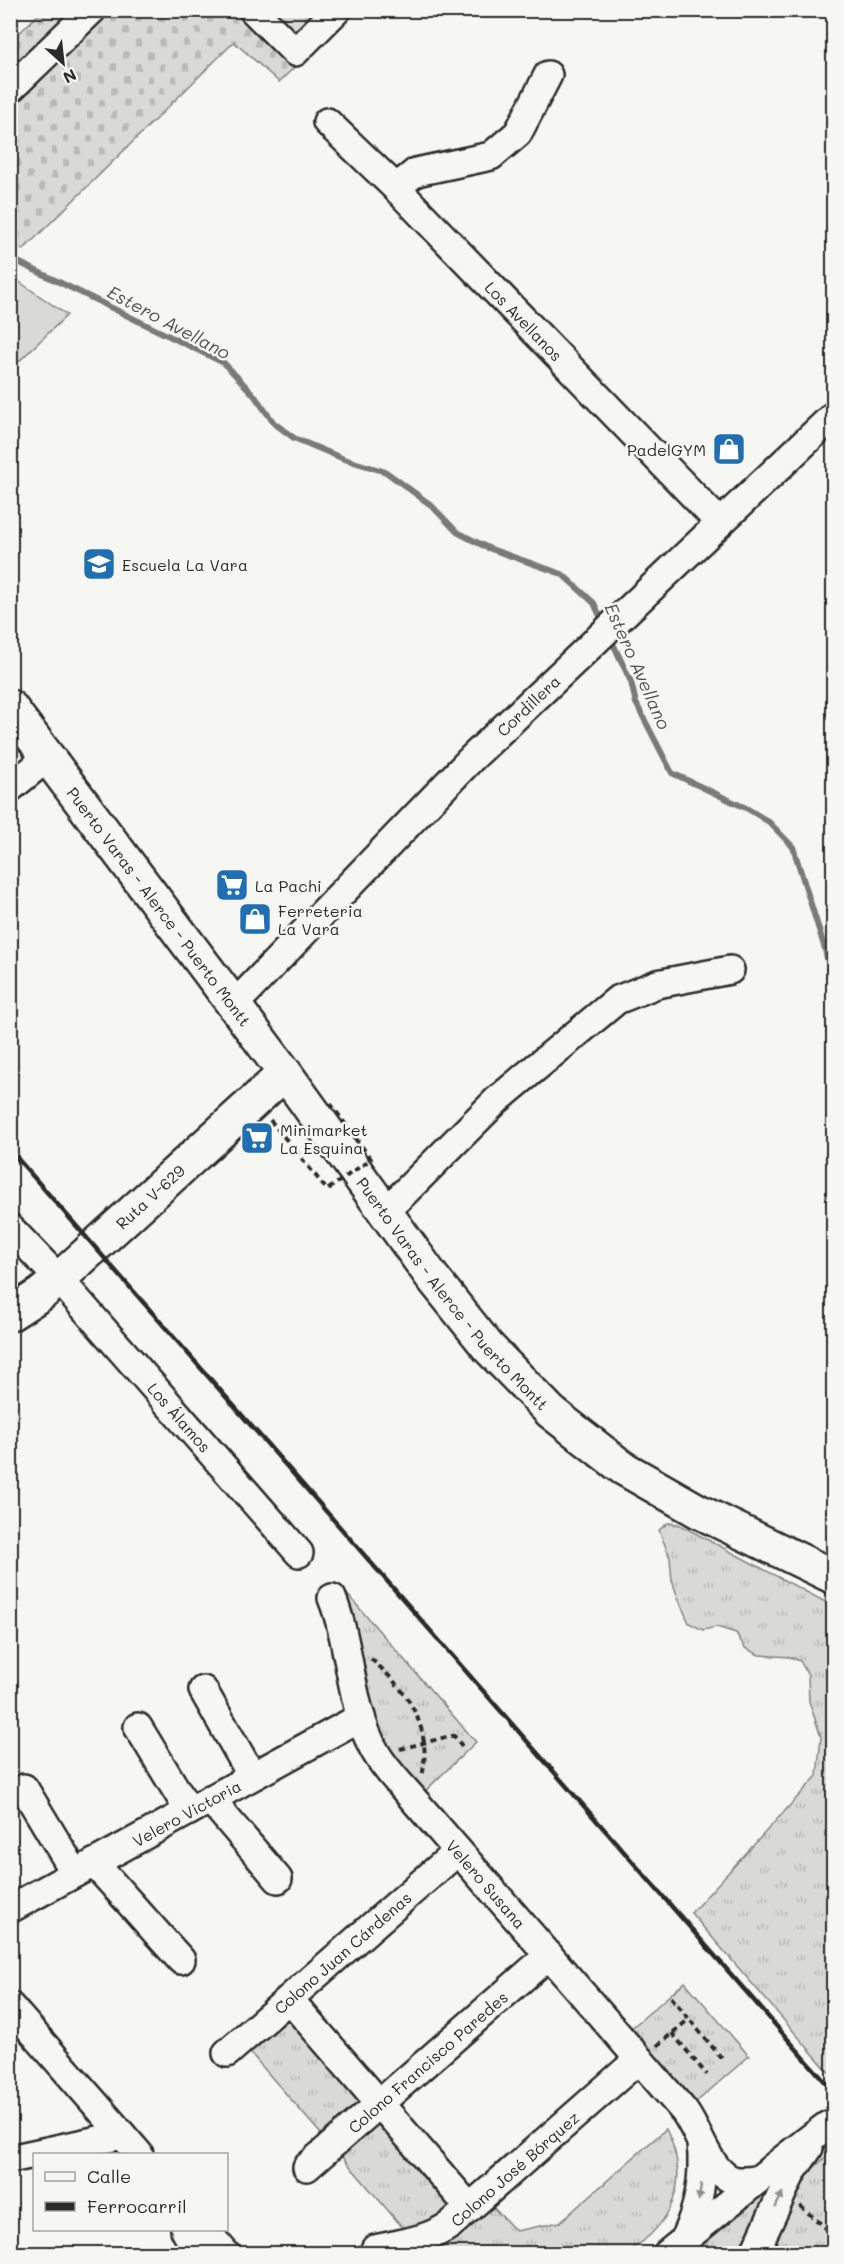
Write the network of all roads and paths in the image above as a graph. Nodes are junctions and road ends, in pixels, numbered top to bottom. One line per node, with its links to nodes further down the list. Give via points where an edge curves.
1 (92, 10): 5 (street)
2 (253, 10): 3 (street, via 295,52)
3 (337, 10)
4 (548, 75): 7 (street, via 518,134 491,156 416,172)
5 (10, 89)
6 (327, 122): 7 (street, Los Avellanos)
7 (396, 188): 9 (street, Los Avellanos)
8 (834, 415): 9 (street, Cordillera)
9 (719, 522): 14 (street, Cordillera, via 472,758)
10 (10, 707): 11 (main road, Puerto Varas - Alerce - Puerto Montt)
11 (48, 757): 12 (street); 14 (main road, Puerto Varas - Alerce - Puerto Montt)
12 (10, 788)
13 (730, 970): 18 (street, via 657,984 617,1000 497,1100)
14 (234, 1005): 15 (main road, Puerto Varas - Alerce - Puerto Montt)
15 (285, 1073): 16 (main road, Ruta V-629); 18 (main road, Puerto Varas - Alerce - Puerto Montt)
16 (254, 1101): 17 (path, bridge, via 327,1190 371,1159); 20 (main road, Ruta V-629)
17 (330, 1103)
18 (386, 1212): 23 (main road, Puerto Varas - Alerce - Puerto Montt, via 488,1347 552,1412 623,1468 700,1512)
19 (10, 1228): 20 (street, Los Álamos)
20 (59, 1279): 21 (main road, Ruta V-629); 22 (street, Los Álamos)
21 (10, 1314)
22 (299, 1553)
23 (830, 1576)
24 (332, 1598): 25 (street, Velero Susana)
25 (346, 1646): 27 (street, Velero Susana); 29 (path, via 361,1651 408,1697)
26 (202, 1690): 32 (street)
27 (361, 1717): 31 (street, Velero Susana); 32 (street, Velero Victoria)
28 (138, 1727): 35 (street)
29 (424, 1743): 30 (path, via 454,1736); 31 (path); 34 (path, via 424,1769)
30 (462, 1746)
31 (377, 1754): 34 (street, Velero Susana)
32 (252, 1776): 35 (street, Velero Victoria)
33 (24, 1788): 37 (street)
34 (414, 1800): 36 (street, Velero Susana)
35 (200, 1805): 37 (street, Velero Victoria); 38 (street)
36 (458, 1851): 40 (street, Velero Susana); 43 (street, Colono Juan Cárdenas)
37 (85, 1868): 39 (street, Velero Victoria); 41 (street)
38 (278, 1879)
39 (10, 1909)
40 (549, 1955): 48 (street, Velero Susana); 51 (street, Colono Francisco Paredes)
41 (180, 1960)
42 (671, 1997): 45 (path)
43 (289, 1999): 47 (street, Colono Juan Cárdenas); 51 (street)
44 (10, 2006): 54 (street)
45 (689, 2019): 46 (path); 49 (path)
46 (672, 2033): 48 (path); 50 (path)
47 (227, 2053)
48 (640, 2060): 53 (street, Velero Susana, via 684,2111); 61 (street, Colono José Bórquez)
49 (724, 2061)
50 (706, 2075)
51 (379, 2103): 58 (street, Colono Francisco Paredes); 61 (street)
52 (831, 2122): 59 (street); 60 (street, via 792,2172)
53 (701, 2139): 59 (street, Velero Susana, via 720,2172 735,2180); 65 (street, Velero Susana, one-way to 65, via 700,2193 693,2221)
54 (131, 2145): 55 (street)
55 (62, 2153)
56 (33, 2156): 57 (street)
57 (10, 2159)
58 (307, 2166)
59 (757, 2180): 65 (street)
60 (780, 2196): 64 (path, via 801,2207); 69 (street, one-way to 60)
61 (470, 2208): 66 (street, Colono José Bórquez, via 437,2234)
62 (186, 2231): 67 (street)
63 (207, 2231): 68 (street)
64 (834, 2235)
65 (675, 2247)
66 (375, 2249)
67 (198, 2253)
68 (226, 2253)
69 (754, 2253)

